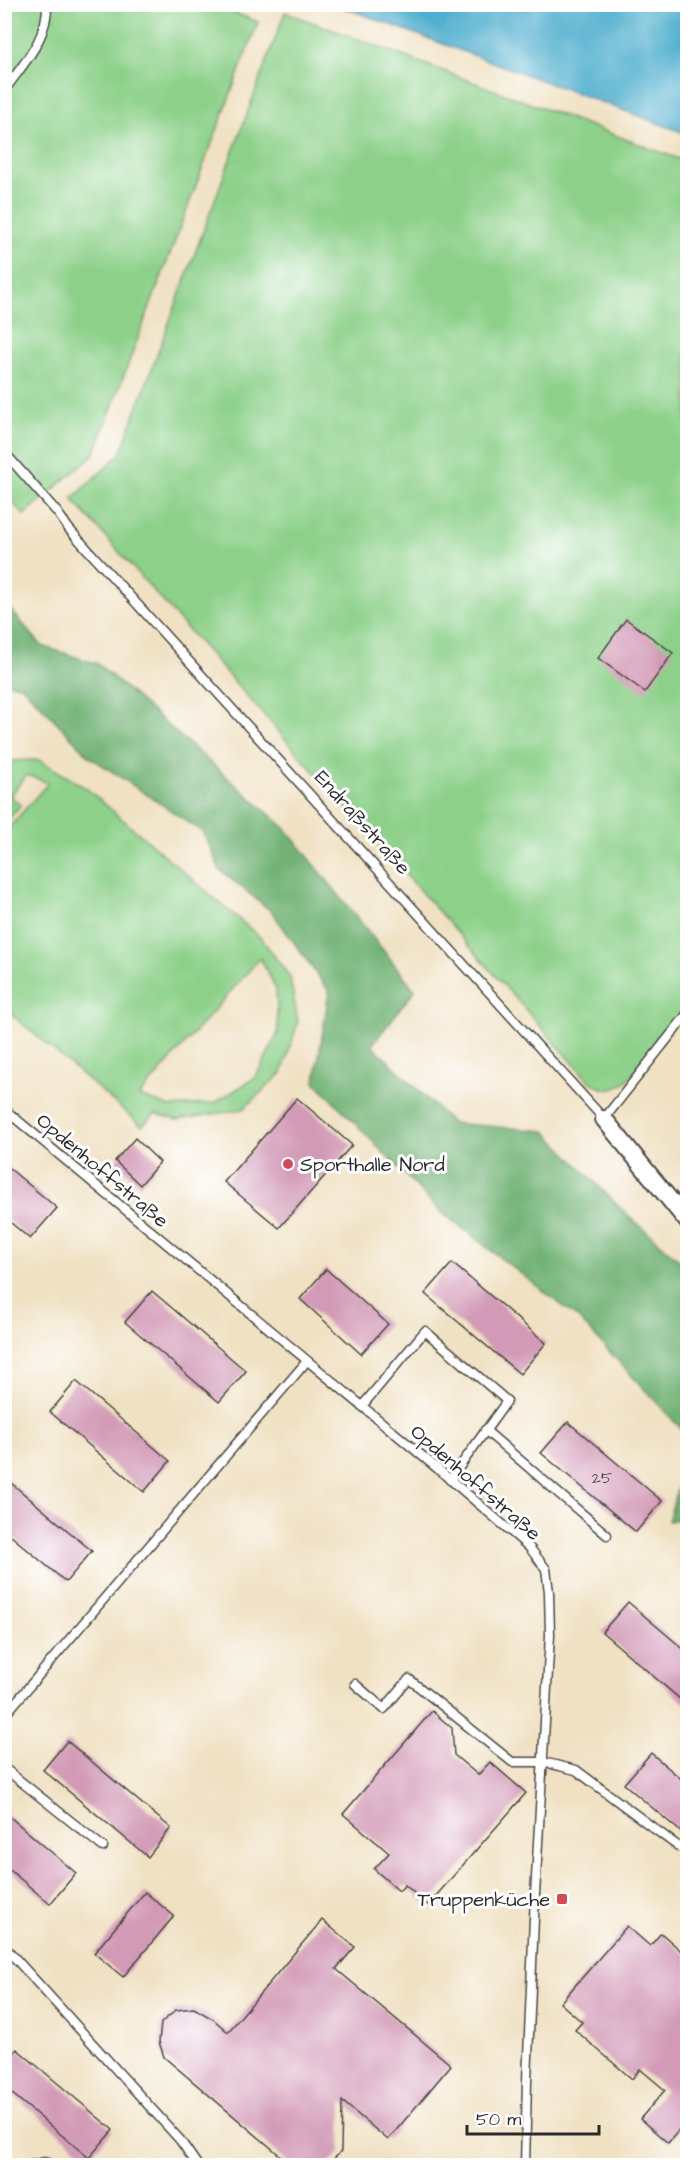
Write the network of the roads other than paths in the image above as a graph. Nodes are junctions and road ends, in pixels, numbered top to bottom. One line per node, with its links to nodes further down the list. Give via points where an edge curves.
1 (47, 4): 2 (lane, via 41,39)
2 (4, 91)
3 (4, 452): 6 (lane, Endraßstraße, via 69,529)
4 (687, 1013): 6 (lane)
5 (4, 1109): 8 (lane, Opdenhoffstraße)
6 (604, 1119): 7 (street, Endraßstraße)
7 (687, 1222)
8 (307, 1361): 9 (lane, Opdenhoffstraße); 14 (lane)
9 (362, 1406): 10 (lane, via 425,1331 507,1401); 11 (lane, Opdenhoffstraße)
10 (485, 1430): 11 (lane); 12 (lane)
11 (450, 1480): 15 (lane, Opdenhoffstraße, via 529,1547 546,1569 550,1635)
12 (607, 1535)
13 (355, 1684): 15 (lane, via 384,1709 409,1679 512,1762)
14 (4, 1716)
15 (543, 1762): 18 (lane, via 576,1770); 23 (lane, Opdenhoffstraße)
16 (4, 1768): 17 (lane)
17 (103, 1847)
18 (680, 1847)
19 (4, 1946): 22 (lane, via 180,2140)
20 (26, 2166): 21 (lane, via 44,2162)
21 (60, 2166)
22 (198, 2166)
23 (525, 2166)

